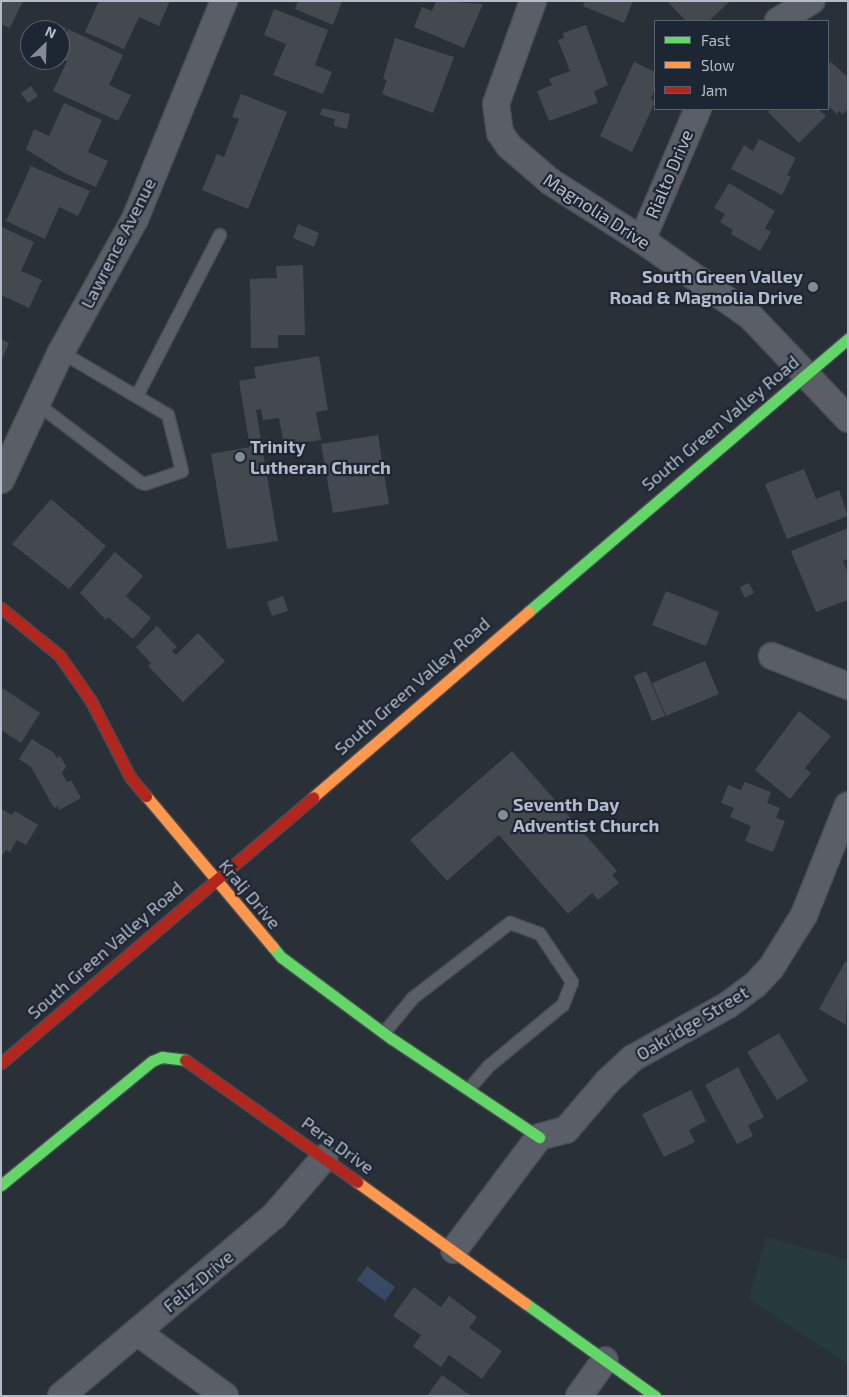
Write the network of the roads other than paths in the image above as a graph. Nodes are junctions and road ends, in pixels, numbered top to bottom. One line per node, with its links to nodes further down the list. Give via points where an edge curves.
1 (224, 1): 9 (street, Lawrence Avenue, via 135,219)
2 (533, 1): 7 (street, Magnolia Drive, via 500,86 496,104 500,133 523,161)
3 (811, 1): 4 (street)
4 (780, 20)
5 (698, 110): 7 (street, Rialto Drive)
6 (220, 235): 11 (lane)
7 (642, 240): 10 (street, Magnolia Drive, via 751,317)
8 (848, 339): 10 (street, South Green Valley Road)
9 (60, 352): 11 (lane); 12 (street, Lawrence Avenue)
10 (806, 372): 13 (street); 19 (street, South Green Valley Road)
11 (137, 396): 12 (lane, via 171,419 180,474 145,484 140,482)
12 (36, 403): 14 (street, Lawrence Avenue)
13 (848, 419)
14 (1, 480)
15 (1, 608): 19 (street, Kralj Drive, via 59,655 91,701 130,776)
16 (772, 656): 17 (street)
17 (848, 686)
18 (848, 805): 23 (street, Oakridge Street, via 804,915 783,950 755,984 710,1016 648,1047 607,1082 566,1130)
19 (215, 878): 20 (street, Kralj Drive, via 281,957); 21 (street, South Green Valley Road)
20 (384, 1033): 22 (street, Kralj Drive); 22 (lane, via 413,998 510,924 540,934 572,982 563,1005 489,1066)
21 (1, 1063)
22 (468, 1089): 23 (street, Kralj Drive)
23 (539, 1137): 26 (street)
24 (324, 1158): 25 (street, Pera Drive, via 203,1069 189,1061 162,1057 152,1060); 26 (street, Pera Drive); 27 (street, Feliz Drive, via 274,1216)
25 (1, 1185)
26 (454, 1250): 28 (street, Pera Drive)
27 (137, 1332): 29 (street, Feliz Drive); 30 (street)
28 (605, 1360): 31 (street); 32 (street, Pera Drive)
29 (61, 1396)
30 (225, 1396)
31 (579, 1396)
32 (655, 1396)

